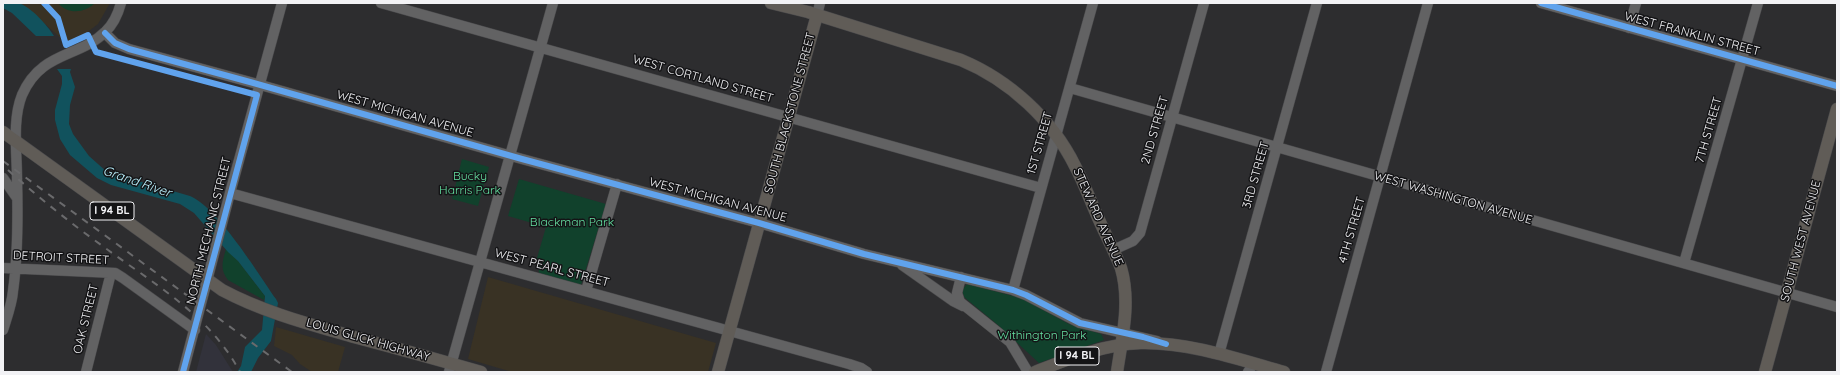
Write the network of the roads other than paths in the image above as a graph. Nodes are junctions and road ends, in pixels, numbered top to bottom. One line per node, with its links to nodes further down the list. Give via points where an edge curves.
1 (121, 3): 15 (street, via 114,22)
2 (282, 3): 18 (street, NORTH MECHANIC STREET)
3 (381, 3): 16 (street, WEST CORTLAND STREET)
4 (553, 3): 16 (street)
5 (771, 3): 13 (main road)
6 (1093, 3): 20 (street, 1ST STREET)
7 (1204, 3): 23 (street, 2ND STREET)
8 (1317, 3): 27 (street, 3RD STREET)
9 (1428, 3): 29 (street, 4TH STREET)
10 (1541, 3): 14 (street, WEST FRANKLIN STREET)
11 (1636, 3): 14 (street)
12 (1758, 3): 17 (street, 7TH STREET)
13 (819, 9): 22 (main road, SOUTH BLACKSTONE STREET); 25 (main road, STEWARD AVENUE, via 961,60 984,71 1030,105)
14 (1629, 28): 17 (street, WEST FRANKLIN STREET)
15 (105, 33): 18 (street, WEST MICHIGAN AVENUE, via 123,48); 26 (street, via 49,63 32,78 19,104)
16 (540, 47): 22 (street, WEST CORTLAND STREET); 28 (street)
17 (1742, 60): 19 (street, WEST FRANKLIN STREET); 39 (street, 7TH STREET)
18 (260, 85): 28 (street, WEST MICHIGAN AVENUE); 33 (street, NORTH MECHANIC STREET)
19 (1837, 86)
20 (1070, 88): 23 (street, WEST WASHINGTON AVENUE); 25 (street, 1ST STREET)
21 (1837, 109): 48 (main road, SOUTH WEST AVENUE)
22 (788, 116): 32 (street, WEST CORTLAND STREET); 35 (main road, SOUTH BLACKSTONE STREET)
23 (1172, 118): 27 (street, WEST WASHINGTON AVENUE); 36 (street, 2ND STREET, via 1140,233 1133,241)
24 (3, 132): 26 (main road, I 94 BL)
25 (1056, 134): 32 (street, 1ST STREET); 36 (main road, STEWARD AVENUE, via 1076,166)
26 (17, 142): 34 (street); 45 (main road, I 94 BL)
27 (1277, 147): 29 (street, WEST WASHINGTON AVENUE); 58 (street, 3RD STREET)
28 (509, 156): 31 (street, WEST MICHIGAN AVENUE); 38 (street)
29 (1380, 177): 39 (street, WEST WASHINGTON AVENUE); 70 (street, 4TH STREET)
30 (3, 178): 34 (street)
31 (617, 184): 35 (street, WEST MICHIGAN AVENUE); 47 (street)
32 (1041, 188): 46 (street, 1ST STREET)
33 (230, 193): 38 (street, WEST PEARL STREET); 45 (street, NORTH MECHANIC STREET)
34 (17, 198): 41 (street)
35 (759, 223): 37 (street, WEST MICHIGAN AVENUE); 54 (main road, SOUTH BLACKSTONE STREET)
36 (1113, 250): 55 (main road, STEWARD AVENUE, via 1125,285)
37 (895, 261): 43 (street, WEST MICHIGAN AVENUE); 49 (street, WEST MICHIGAN AVENUE)
38 (479, 262): 47 (street, WEST PEARL STREET); 59 (street)
39 (1684, 263): 48 (street, WEST WASHINGTON AVENUE)
40 (3, 268): 41 (street, DETROIT STREET)
41 (15, 268): 42 (street, DETROIT STREET); 52 (street, via 12,297)
42 (111, 273): 53 (street, DETROIT STREET, via 123,278); 61 (street, OAK STREET)
43 (947, 273): 44 (street, WEST MICHIGAN AVENUE); 49 (street, via 938,281 937,288)
44 (961, 277): 46 (street, WEST MICHIGAN AVENUE); 50 (street, via 957,295)
45 (208, 279): 53 (street, NORTH MECHANIC STREET); 59 (main road, LOUIS GLICK HIGHWAY / I 94 BL, via 228,293 257,306)
46 (1013, 290): 55 (street, WEST MICHIGAN AVENUE, via 1080,323)
47 (586, 291): 54 (street, WEST PEARL STREET)
48 (1787, 292): 51 (street, WEST WASHINGTON AVENUE); 71 (main road, SOUTH WEST AVENUE)
49 (941, 293): 50 (street, WEST MICHIGAN AVENUE)
50 (965, 306): 66 (street, WEST MICHIGAN AVENUE, via 1010,342)
51 (1837, 307)
52 (3, 330)
53 (195, 330): 62 (street, NORTH MECHANIC STREET)
54 (729, 331): 64 (main road, SOUTH BLACKSTONE STREET); 65 (street, WEST PEARL STREET, via 855,366)
55 (1123, 332): 56 (street, WEST MICHIGAN AVENUE); 57 (main road, STEWARD AVENUE)
56 (1166, 344): 57 (main road, I 94 BL); 58 (main road, I 94 BL)
57 (1121, 345): 67 (main road, I 94 BL, via 1082,355); 68 (main road, STEWARD AVENUE)
58 (1214, 353): 60 (main road, I 94 BL)
59 (450, 368): 63 (main road, LOUIS GLICK HIGHWAY / I 94 BL)
60 (1251, 368): 69 (main road, I 94 BL)
61 (86, 372)
62 (183, 372)
63 (481, 372)
64 (718, 372)
65 (867, 372)
66 (1028, 372)
67 (1035, 372)
68 (1117, 372)
69 (1284, 372)
70 (1326, 372)
71 (1765, 372)

